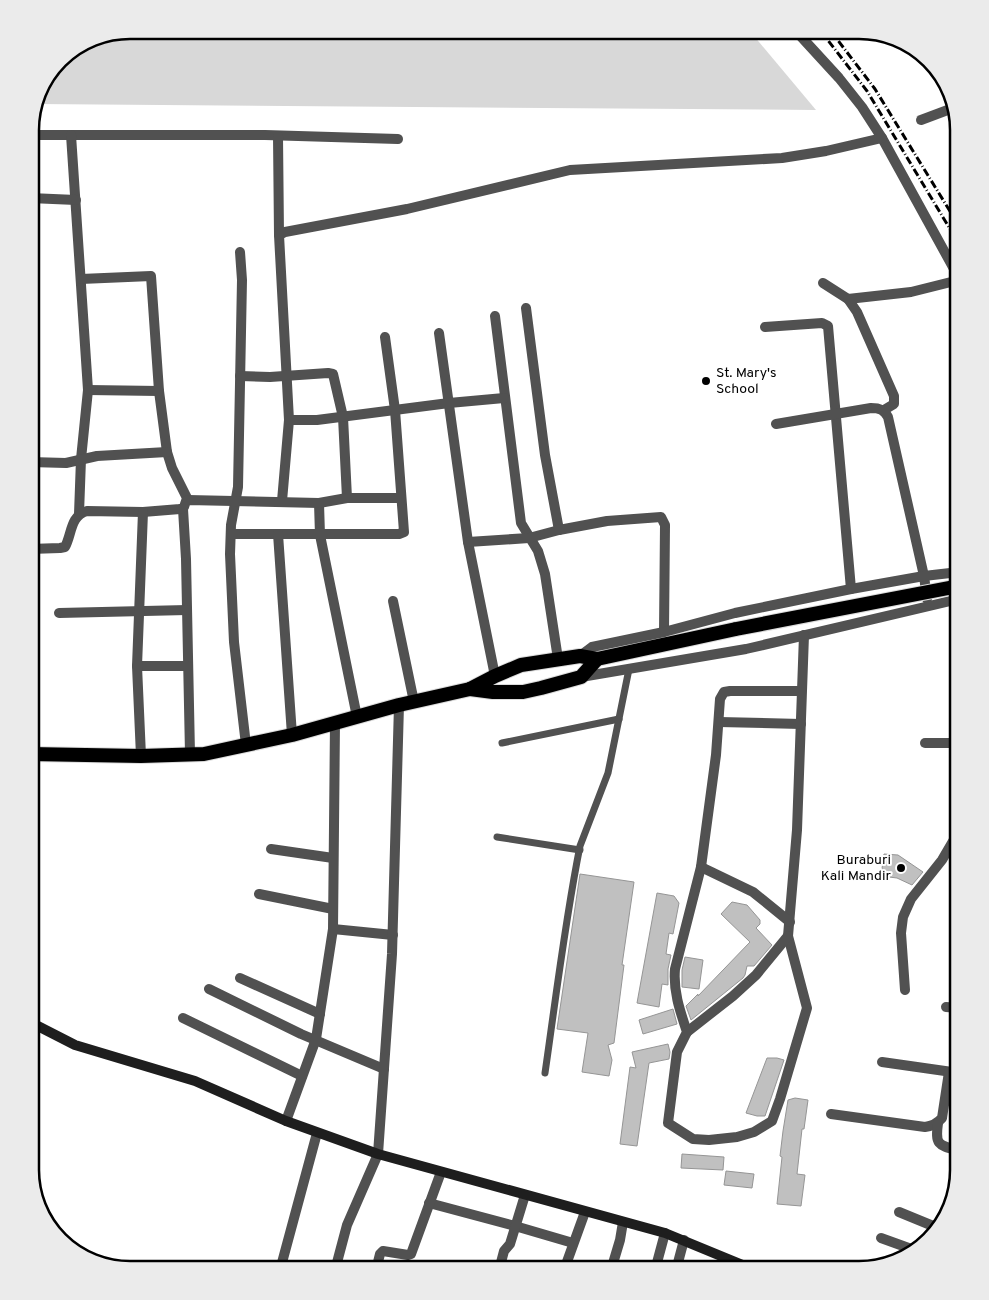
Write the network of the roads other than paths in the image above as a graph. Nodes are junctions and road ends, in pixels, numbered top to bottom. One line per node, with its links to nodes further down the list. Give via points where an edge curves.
1 (803, 39): 7 (street, via 839,78)
2 (948, 110): 3 (street)
3 (921, 120)
4 (39, 135): 5 (street)
5 (71, 135): 6 (street); 10 (street)
6 (278, 136): 8 (street); 11 (street)
7 (882, 138): 11 (street, via 782,158 570,170 407,209); 13 (street)
8 (398, 139)
9 (39, 198): 10 (street)
10 (76, 200): 14 (street)
11 (279, 235): 24 (street)
12 (240, 252): 23 (street)
13 (950, 263)
14 (81, 279): 25 (street); 26 (street, via 152,276)
15 (950, 281): 17 (street, via 911,292)
16 (823, 283): 17 (street)
17 (848, 299): 30 (street, via 857,312 894,396 894,404)
18 (526, 308): 46 (street, via 545,455)
19 (495, 316): 27 (street)
20 (765, 327): 31 (street, via 822,323 828,326)
21 (439, 333): 28 (street)
22 (385, 337): 29 (street)
23 (240, 376): 24 (street); 40 (street)
24 (285, 376): 32 (street, via 333,374); 33 (street)
25 (88, 390): 26 (street); 36 (street)
26 (160, 391): 35 (street)
27 (504, 398): 28 (street); 50 (street, via 521,523)
28 (449, 402): 29 (street); 51 (street)
29 (395, 410): 32 (street); 39 (street)
30 (884, 410): 31 (street); 54 (street)
31 (836, 414): 34 (street); 55 (street)
32 (343, 417): 33 (street); 38 (street)
33 (289, 420): 41 (street)
34 (776, 424)
35 (167, 452): 36 (street); 43 (street)
36 (80, 459): 37 (street, via 66,463); 45 (street)
37 (39, 462)
38 (347, 498): 39 (street); 42 (street)
39 (401, 498): 49 (street, via 404,530 401,534)
40 (235, 500): 41 (street); 43 (street); 47 (street)
41 (282, 501): 42 (street)
42 (319, 502): 49 (street)
43 (186, 504): 44 (street); 60 (street)
44 (143, 512): 45 (street, via 87,511); 61 (street)
45 (79, 514): 52 (street, via 64,547)
46 (559, 530): 50 (street); 63 (street, via 607,521 661,517 666,525)
47 (231, 534): 48 (street); 88 (street, via 234,642)
48 (278, 534): 49 (street); 84 (street)
49 (320, 535): 79 (street)
50 (530, 538): 51 (street); 66 (street, via 545,574)
51 (468, 542): 72 (street)
52 (39, 549)
53 (950, 573): 54 (street)
54 (924, 576): 55 (street); 59 (street)
55 (851, 588): 63 (street)
56 (950, 588): 67 (highway, bridge)
57 (393, 601): 77 (street)
58 (950, 601): 59 (street)
59 (928, 606): 64 (street)
60 (187, 610): 61 (street); 70 (street)
61 (138, 611): 62 (street); 69 (street)
62 (59, 613)
63 (664, 632): 65 (street, via 592,647)
64 (804, 635): 71 (street, via 746,650); 76 (street)
65 (580, 656): 66 (highway); 67 (highway)
66 (558, 659): 68 (highway)
67 (597, 659): 73 (highway)
68 (534, 662): 72 (highway); 74 (highway, via 547,669 548,680)
69 (136, 666): 70 (street); 91 (street)
70 (188, 666): 90 (street)
71 (629, 669): 73 (street); 80 (lane)
72 (494, 676): 75 (highway)
73 (581, 677): 74 (highway)
74 (541, 688): 75 (highway, via 523,692)
75 (470, 689): 77 (highway)
76 (802, 692): 81 (street, via 724,692 720,699); 83 (street)
77 (414, 702): 78 (highway)
78 (399, 705): 79 (highway); 102 (street)
79 (358, 717): 82 (highway)
80 (619, 719): 85 (lane); 95 (lane, via 608,773)
81 (719, 722): 83 (street); 97 (street)
82 (335, 723): 84 (highway); 96 (street)
83 (801, 724): 100 (street)
84 (292, 735): 88 (highway)
85 (502, 743)
86 (950, 743): 87 (street)
87 (925, 744)
88 (246, 745): 90 (highway)
89 (39, 754): 91 (highway)
90 (190, 754): 91 (highway)
91 (141, 756)
92 (497, 837): 95 (lane)
93 (950, 846): 106 (street, via 911,899 903,917 901,941)
94 (271, 850): 96 (street)
95 (580, 850): 117 (lane, via 566,919)
96 (334, 858): 99 (street)
97 (701, 867): 100 (street, via 753,892); 112 (street, via 674,982)
98 (259, 894): 99 (street)
99 (333, 909): 101 (street)
100 (790, 922): 103 (street)
101 (333, 929): 102 (street); 109 (street)
102 (393, 935): 115 (street)
103 (788, 936): 112 (street, via 756,975); 112 (street, via 806,1008 772,1121 754,1132 709,1140 693,1139 668,1123 677,1052)
104 (240, 978): 109 (street)
105 (209, 989): 113 (street)
106 (905, 990)
107 (946, 1007): 108 (street)
108 (950, 1007)
109 (320, 1014): 113 (street)
110 (182, 1018): 118 (street)
111 (39, 1027): 121 (main road, via 75,1045 195,1081)
112 (687, 1032)
113 (316, 1039): 115 (street); 118 (street)
114 (882, 1062): 116 (street)
115 (384, 1069): 125 (street)
116 (950, 1071)
117 (545, 1073)
118 (302, 1076): 121 (street)
119 (950, 1087): 122 (street)
120 (831, 1114): 122 (street, via 925,1127)
121 (286, 1121): 123 (main road)
122 (938, 1123): 124 (street, via 937,1141)
123 (317, 1133): 125 (main road); 139 (street)
124 (950, 1148)
125 (378, 1154): 126 (main road); 140 (street, via 348,1226)
126 (441, 1172): 127 (main road); 128 (street)
127 (525, 1195): 129 (main road); 133 (street)
128 (429, 1204): 133 (street); 141 (street, via 411,1254 383,1251)
129 (585, 1212): 131 (main road); 137 (street)
130 (899, 1212): 132 (street)
131 (623, 1222): 134 (main road); 144 (street)
132 (931, 1225)
133 (515, 1226): 137 (street); 142 (street)
134 (665, 1233): 136 (main road); 145 (street)
135 (881, 1238): 138 (street)
136 (684, 1240): 146 (street); 147 (main road)
137 (573, 1243): 143 (street)
138 (907, 1247)
139 (282, 1261)
140 (338, 1261)
141 (378, 1261)
142 (501, 1261)
143 (567, 1261)
144 (614, 1261)
145 (657, 1261)
146 (678, 1261)
147 (734, 1261)

